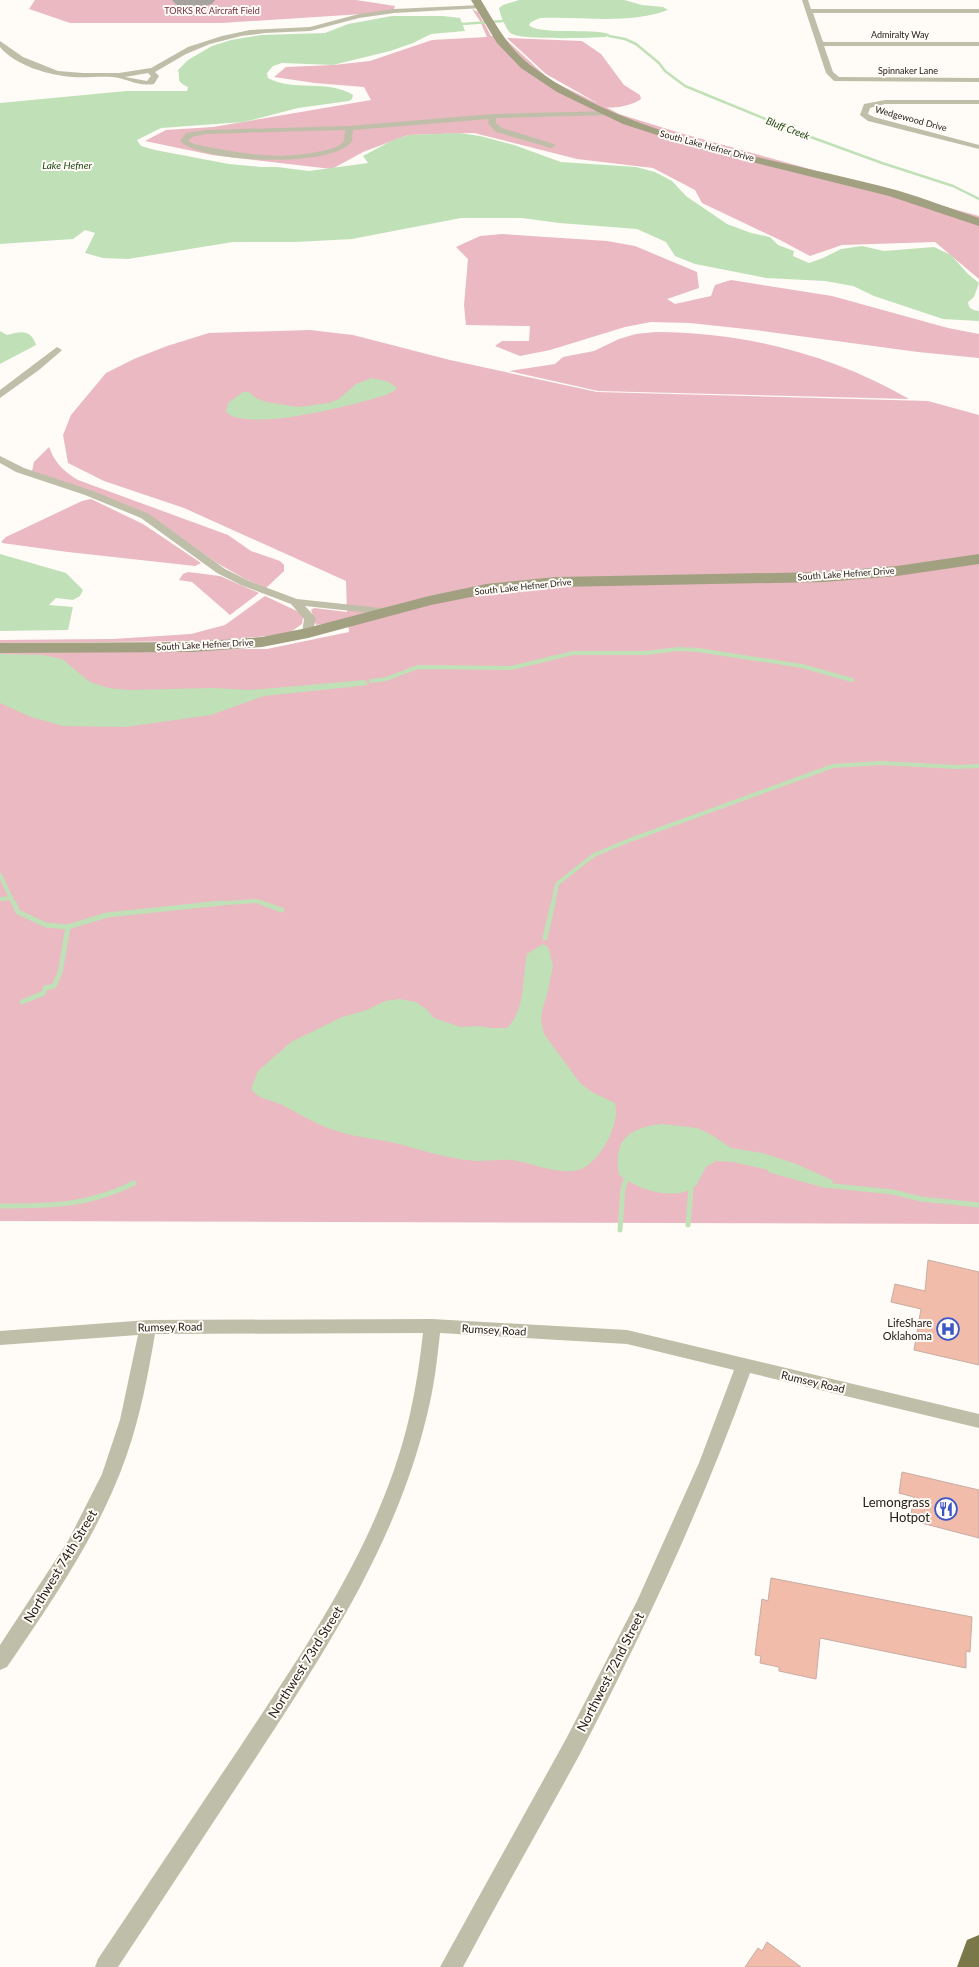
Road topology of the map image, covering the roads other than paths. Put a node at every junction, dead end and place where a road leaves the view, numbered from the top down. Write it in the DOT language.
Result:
graph roads {
  1 [pos="805,0"];
  2 [pos="478,4"];
  3 [pos="809,11"];
  4 [pos="979,11"];
  5 [pos="0,43"];
  6 [pos="820,44"];
  7 [pos="979,44"];
  8 [pos="150,71"];
  9 [pos="114,75"];
  10 [pos="979,80"];
  11 [pos="979,102"];
  12 [pos="608,113"];
  13 [pos="493,116"];
  14 [pos="349,128"];
  15 [pos="551,146"];
  16 [pos="979,147"];
  17 [pos="979,222"];
  18 [pos="57,350"];
  19 [pos="0,395"];
  20 [pos="0,459"];
  21 [pos="979,559"];
  22 [pos="295,602"];
  23 [pos="390,612"];
  24 [pos="308,633"];
  25 [pos="0,648"];
  26 [pos="432,1326"];
  27 [pos="148,1327"];
  28 [pos="0,1338"];
  29 [pos="744,1366"];
  30 [pos="979,1421"];
  31 [pos="0,1661"];
  32 [pos="979,1952"];
  33 [pos="106,1967"];
  34 [pos="451,1967"];
  35 [pos="974,1967"];
  1 -- 3 [label="street"];
  2 -- 8 [label="street"];
  2 -- 12 [label="street, South Lake Hefner Drive"];
  3 -- 4 [label="street"];
  3 -- 6 [label="street"];
  5 -- 9 [label="street"];
  6 -- 7 [label="street, Admiralty Way"];
  6 -- 10 [label="street, Spinnaker Lane"];
  8 -- 9 [label="street"];
  8 -- 9 [label="street"];
  11 -- 16 [label="street, Wedgewood Drive"];
  12 -- 13 [label="street"];
  12 -- 17 [label="street, South Lake Hefner Drive"];
  13 -- 14 [label="street"];
  13 -- 15 [label="street"];
  14 -- 14 [label="street"];
  18 -- 19 [label="street"];
  20 -- 22 [label="street"];
  21 -- 23 [label="street, South Lake Hefner Drive"];
  22 -- 23 [label="street"];
  22 -- 24 [label="street"];
  23 -- 24 [label="street, South Lake Hefner Drive"];
  24 -- 25 [label="street, South Lake Hefner Drive"];
  26 -- 27 [label="street, Rumsey Road"];
  26 -- 29 [label="street, Rumsey Road"];
  26 -- 33 [label="street, Northwest 73rd Street"];
  27 -- 28 [label="street, Rumsey Road"];
  27 -- 31 [label="street, Northwest 74th Street"];
  29 -- 30 [label="street, Rumsey Road"];
  29 -- 34 [label="street, Northwest 72nd Street"];
  32 -- 35 [label="highway"];
}
